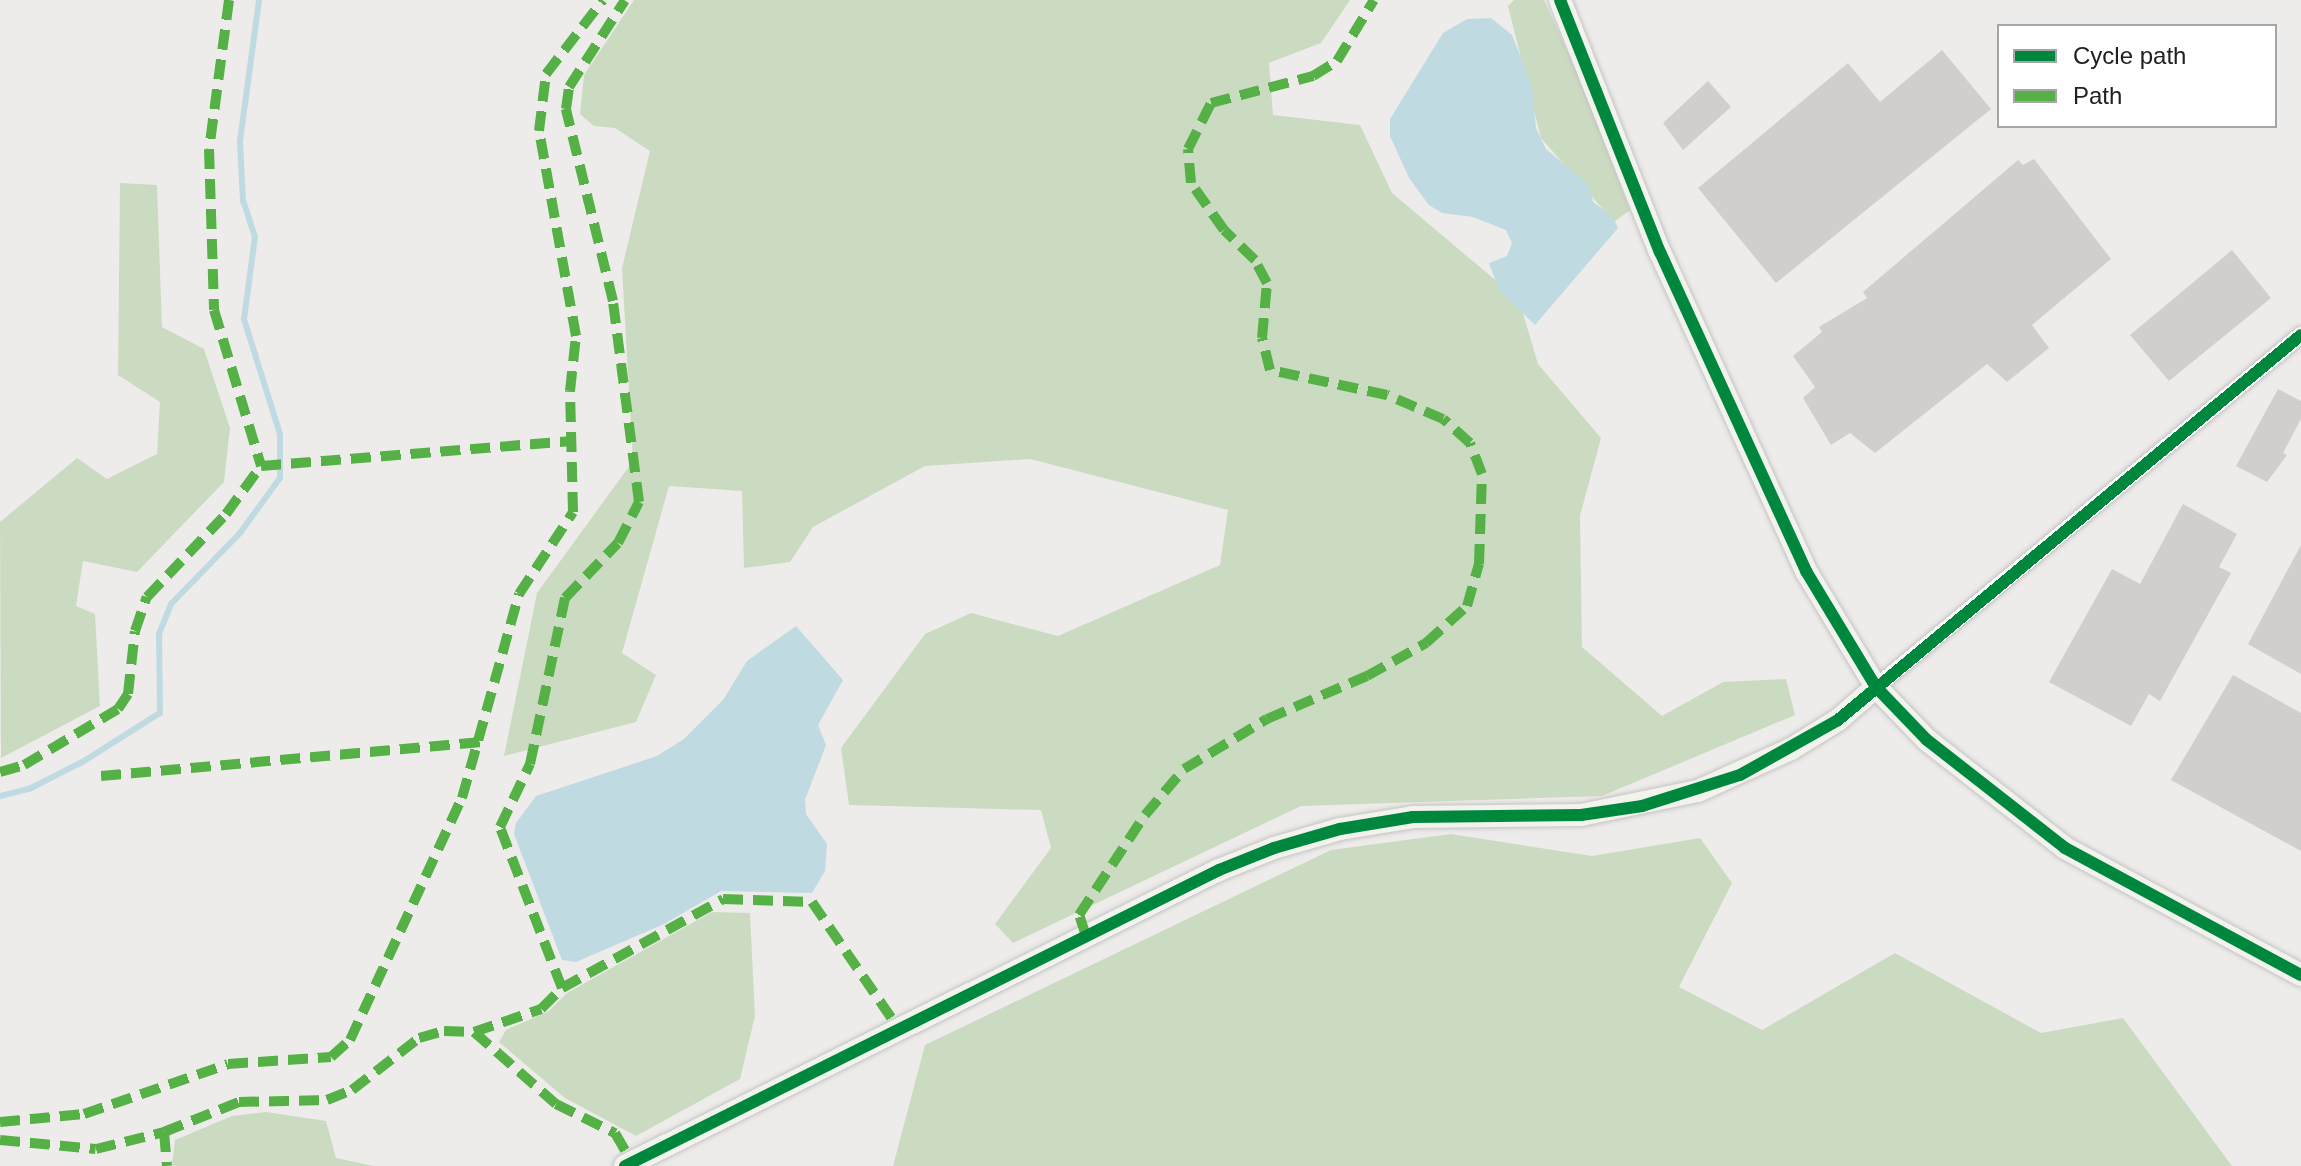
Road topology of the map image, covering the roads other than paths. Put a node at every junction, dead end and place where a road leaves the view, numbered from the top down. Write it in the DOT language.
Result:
graph roads {
  1 [pos="1560,0"];
  2 [pos="2301,335"];
  3 [pos="1876,687"];
  4 [pos="2301,975"];
  5 [pos="625,1166"];
  1 -- 3 [label="street"];
  2 -- 3 [label="street"];
  3 -- 4 [label="street"];
  3 -- 5 [label="street"];
}
